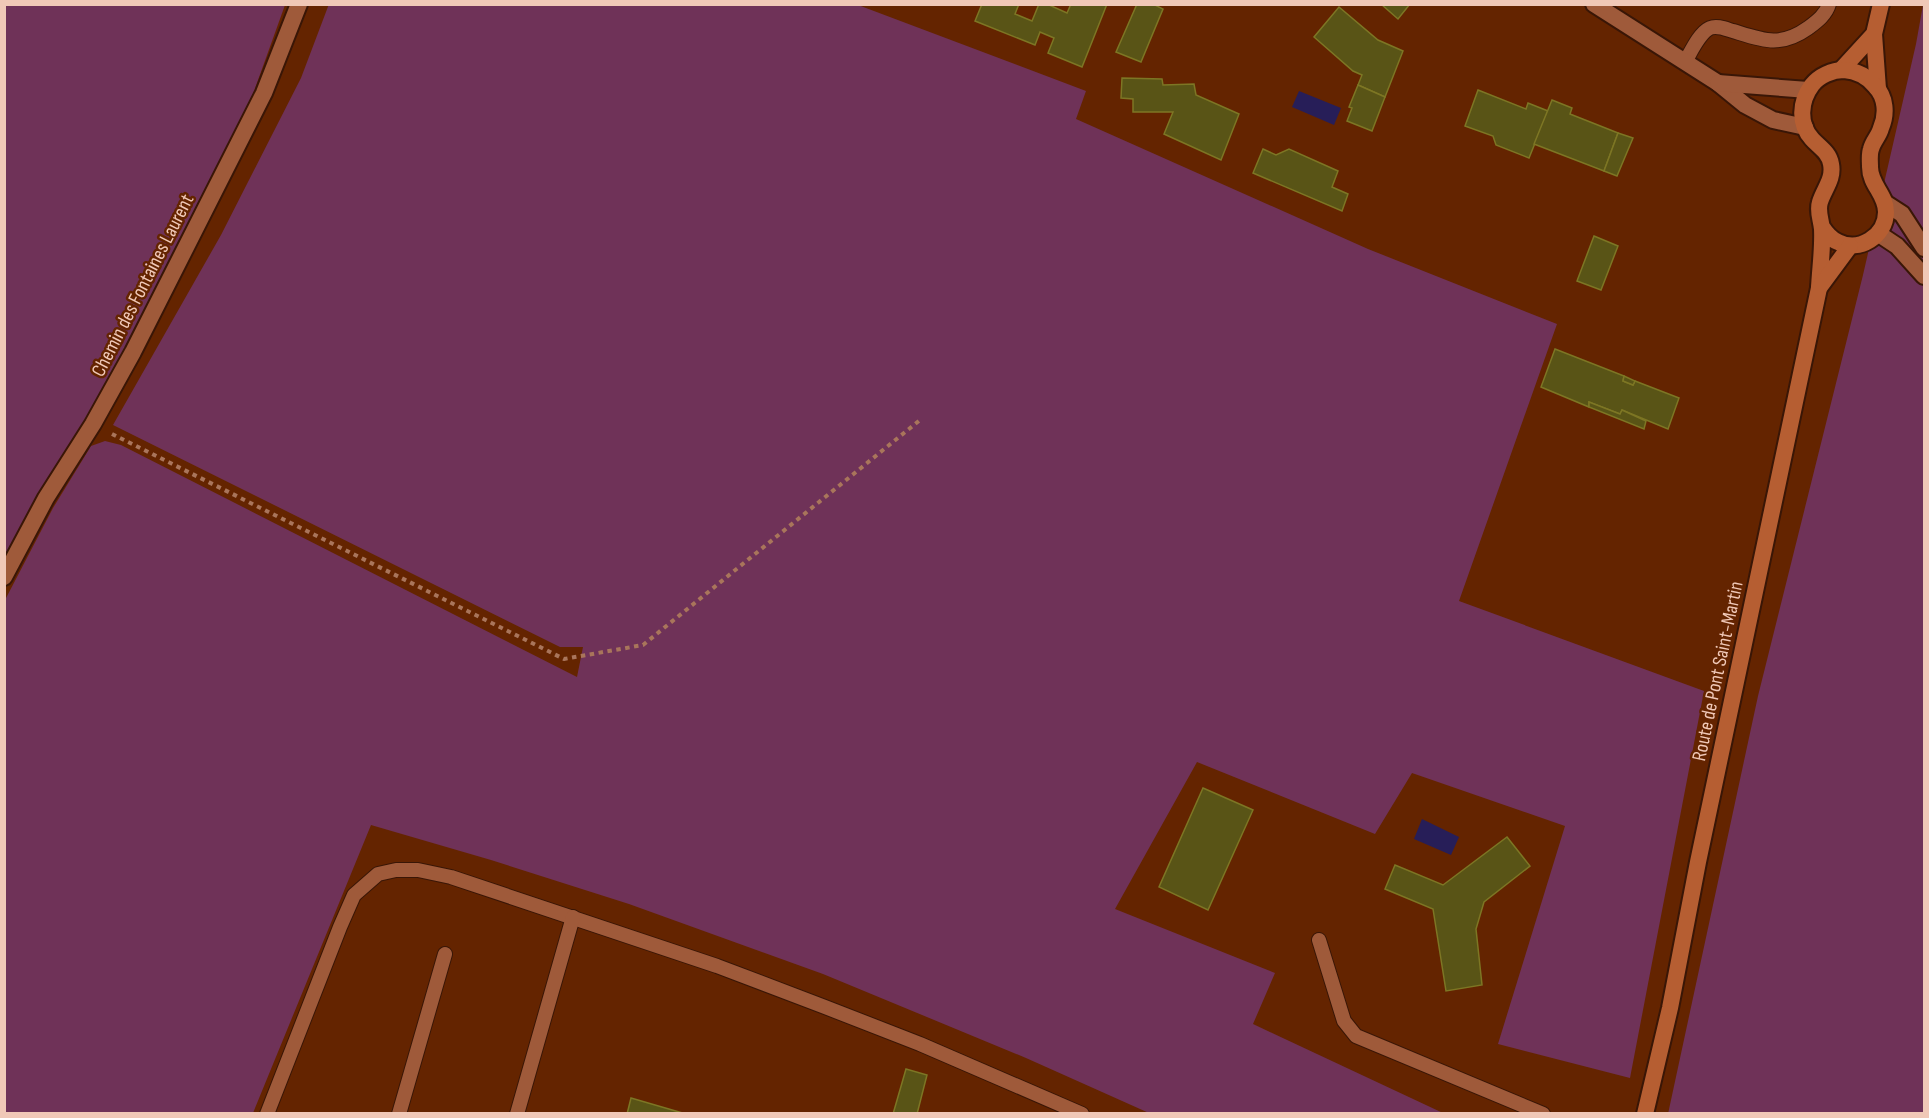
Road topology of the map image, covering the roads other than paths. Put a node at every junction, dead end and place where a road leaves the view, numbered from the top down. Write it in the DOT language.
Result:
graph roads {
  1 [pos="299,4"];
  2 [pos="1594,4"];
  3 [pos="1829,4"];
  4 [pos="1881,4"];
  5 [pos="1874,34"];
  6 [pos="1685,62"];
  7 [pos="1841,70"];
  8 [pos="1718,83"];
  9 [pos="1878,89"];
  10 [pos="1808,90"];
  11 [pos="1805,127"];
  12 [pos="1886,203"];
  13 [pos="1822,226"];
  14 [pos="1879,234"];
  15 [pos="1850,246"];
  16 [pos="1924,249"];
  17 [pos="1924,276"];
  18 [pos="1819,288"];
  19 [pos="4,577"];
  20 [pos="573,917"];
  21 [pos="1318,940"];
  22 [pos="445,954"];
  23 [pos="1067,1110"];
  24 [pos="267,1113"];
  25 [pos="399,1113"];
  26 [pos="517,1113"];
  27 [pos="1082,1113"];
  28 [pos="1544,1113"];
  29 [pos="1645,1113"];
  1 -- 19 [label="street, Chemin des Fontaines Laurent"];
  2 -- 6 [label="street"];
  3 -- 6 [label="lane"];
  4 -- 5 [label="main road"];
  5 -- 7 [label="main road"];
  5 -- 9 [label="main road"];
  6 -- 8 [label="street"];
  7 -- 9 [label="main road"];
  7 -- 10 [label="main road"];
  8 -- 10 [label="street"];
  8 -- 11 [label="street"];
  9 -- 12 [label="main road"];
  10 -- 11 [label="main road"];
  11 -- 13 [label="main road"];
  12 -- 14 [label="main road"];
  12 -- 16 [label="street"];
  13 -- 15 [label="main road"];
  13 -- 18 [label="main road"];
  14 -- 15 [label="main road"];
  14 -- 17 [label="street"];
  15 -- 18 [label="main road, Route de Pont Saint-Martin"];
  18 -- 29 [label="main road, Route de Pont Saint-Martin"];
  20 -- 23 [label="lane"];
  20 -- 24 [label="lane"];
  20 -- 26 [label="lane"];
  21 -- 28 [label="lane"];
  22 -- 25 [label="lane"];
  23 -- 27 [label="lane"];
}
